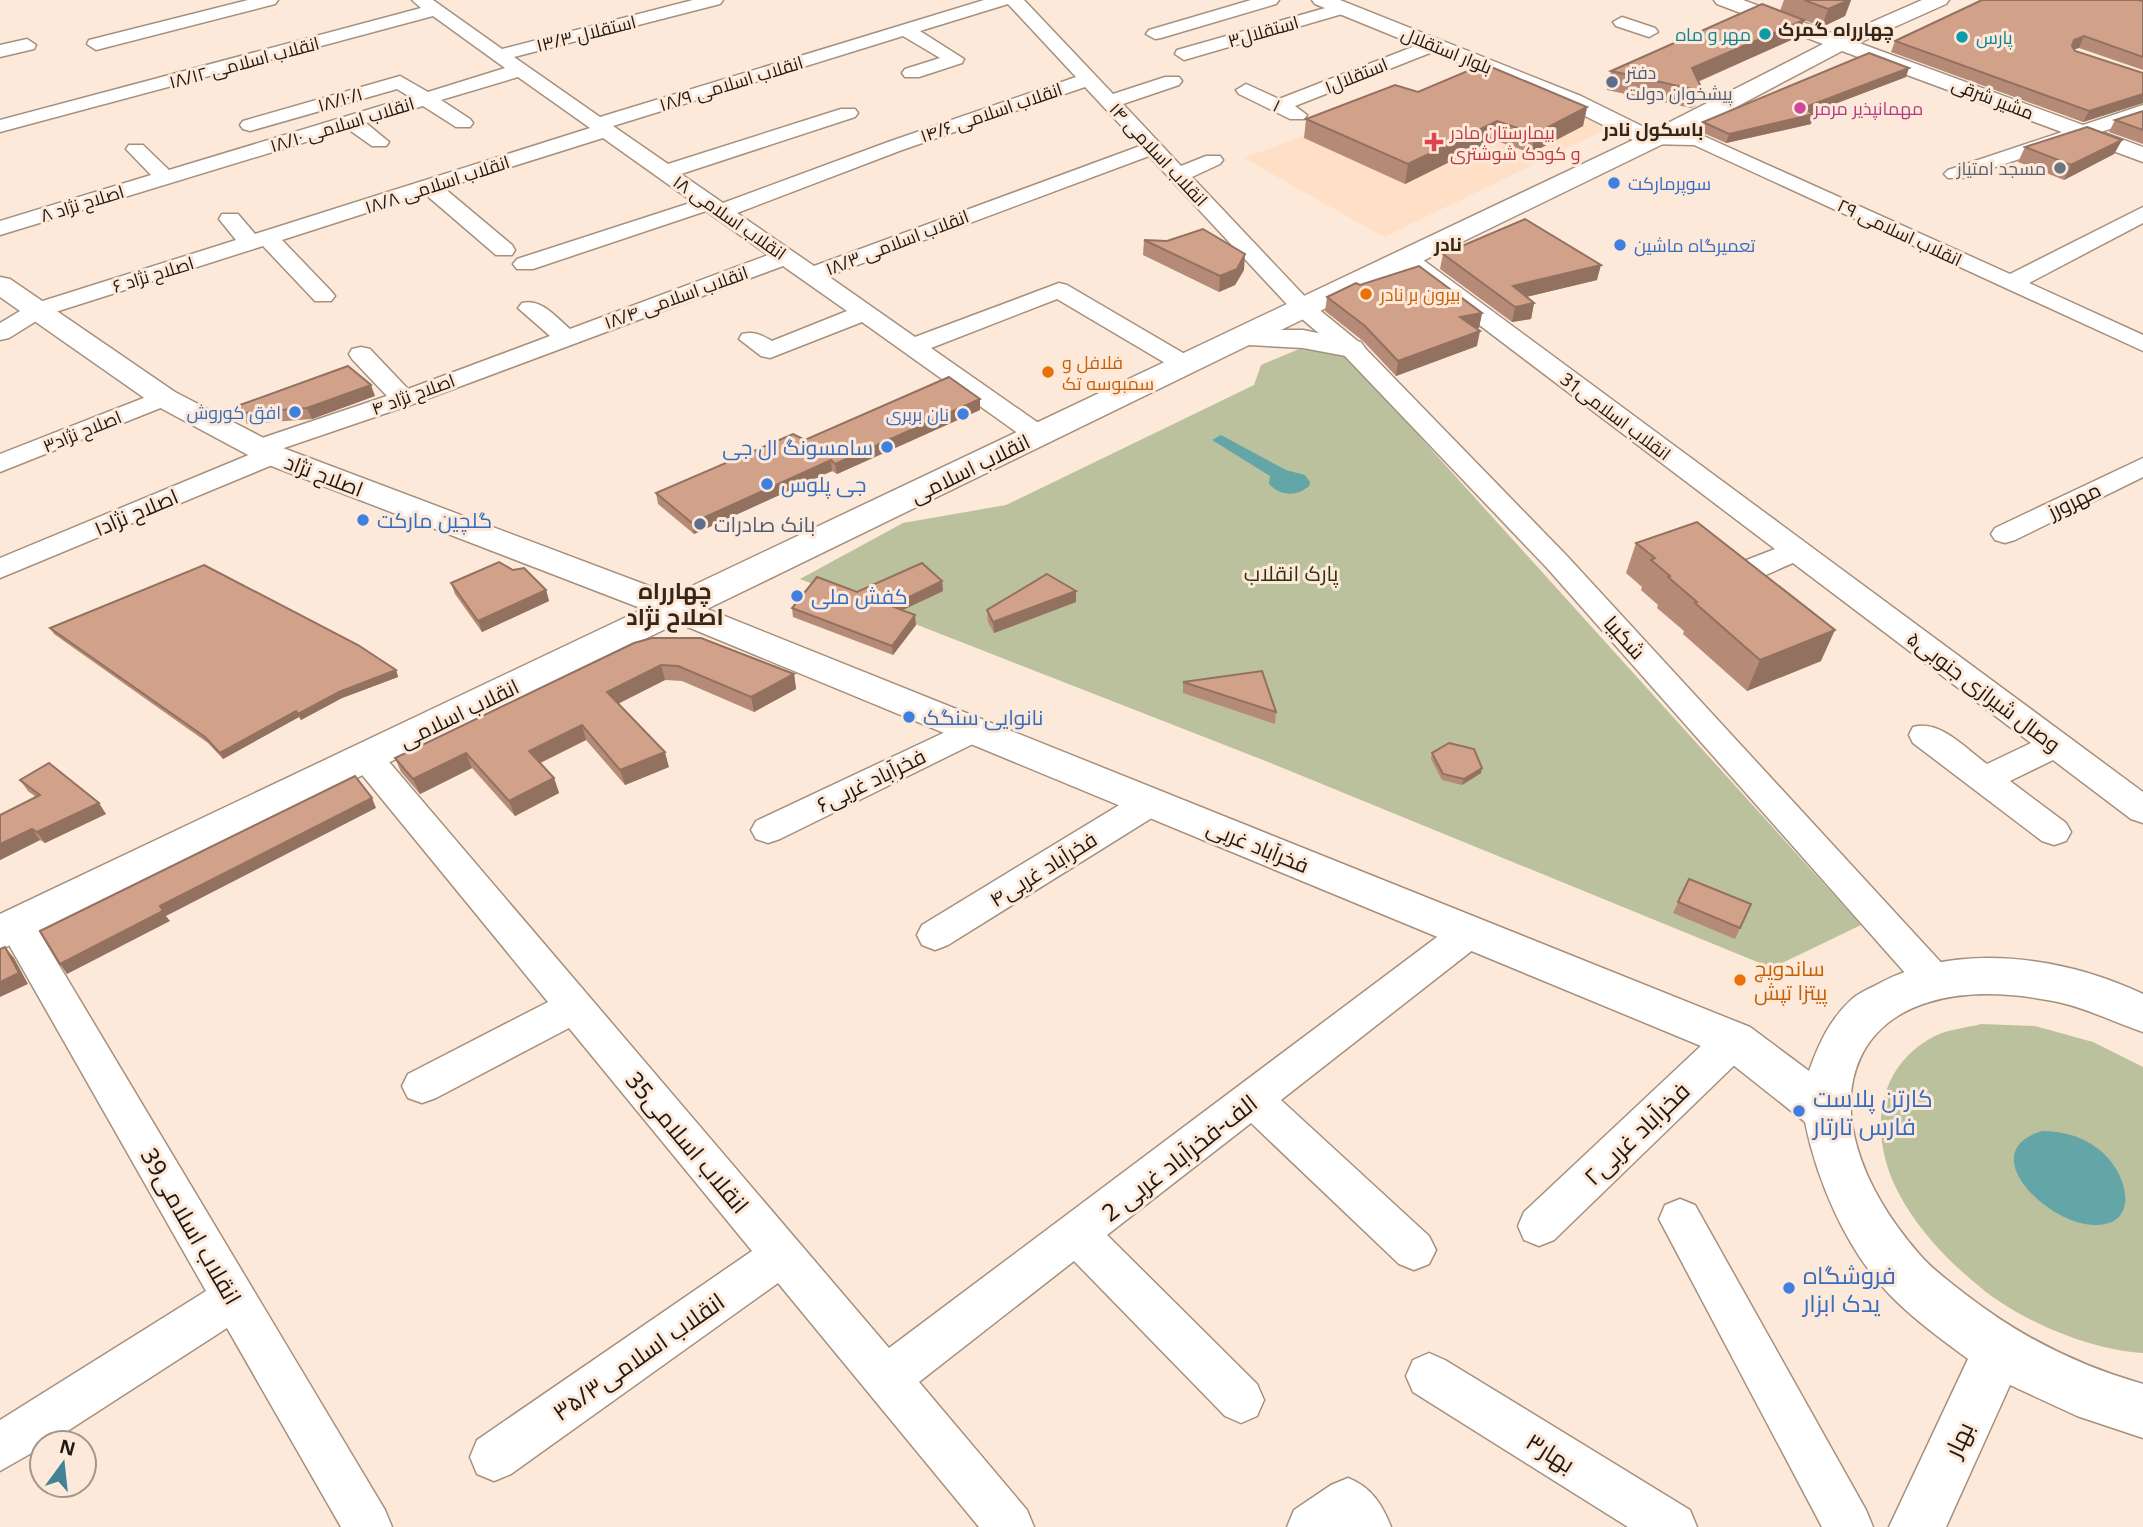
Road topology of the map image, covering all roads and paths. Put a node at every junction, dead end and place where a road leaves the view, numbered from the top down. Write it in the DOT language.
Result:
graph roads {
  1 [pos="269,0"];
  2 [pos="715,0"];
  3 [pos="1003,0"];
  4 [pos="1014,0"];
  5 [pos="1270,0"];
  6 [pos="1322,0"];
  7 [pos="1724,0"];
  8 [pos="1939,0"];
  9 [pos="429,3"];
  10 [pos="1343,8"];
  11 [pos="1622,22"];
  12 [pos="905,30"];
  13 [pos="1649,32"];
  14 [pos="1155,34"];
  15 [pos="1843,42"];
  16 [pos="96,44"];
  17 [pos="27,45"];
  18 [pos="1433,45"];
  19 [pos="0,51"];
  20 [pos="1184,54"];
  21 [pos="499,55"];
  22 [pos="520,70"];
  23 [pos="912,73"];
  24 [pos="1088,79"];
  25 [pos="1172,81"];
  26 [pos="1246,90"];
  27 [pos="425,99"];
  28 [pos="1573,100"];
  29 [pos="1109,102"];
  30 [pos="1279,106"];
  31 [pos="2143,111"];
  32 [pos="1710,112"];
  33 [pos="848,113"];
  34 [pos="1307,120"];
  35 [pos="351,121"];
  36 [pos="463,124"];
  37 [pos="250,125"];
  38 [pos="0,127"];
  39 [pos="601,127"];
  40 [pos="2082,131"];
  41 [pos="1652,140"];
  42 [pos="379,142"];
  43 [pos="1153,148"];
  44 [pos="136,149"];
  45 [pos="2143,155"];
  46 [pos="1213,160"];
  47 [pos="665,172"];
  48 [pos="1955,174"];
  49 [pos="1178,175"];
  50 [pos="165,178"];
  51 [pos="429,187"];
  52 [pos="715,207"];
  53 [pos="2143,214"];
  54 [pos="230,219"];
  55 [pos="1227,226"];
  56 [pos="0,228"];
  57 [pos="1203,234"];
  58 [pos="260,240"];
  59 [pos="504,250"];
  60 [pos="785,257"];
  61 [pos="1407,259"];
  62 [pos="696,262"];
  63 [pos="525,264"];
  64 [pos="811,275"];
  65 [pos="724,280"];
  66 [pos="2011,283"];
  67 [pos="0,285"];
  68 [pos="323,296"];
  69 [pos="530,308"];
  70 [pos="1303,308"];
  71 [pos="38,310"];
  72 [pos="864,313"];
  73 [pos="0,333"];
  74 [pos="1240,337"];
  75 [pos="567,338"];
  76 [pos="751,339"];
  77 [pos="2143,344"];
  78 [pos="915,346"];
  79 [pos="1352,348"];
  80 [pos="361,354"];
  81 [pos="1186,365"];
  82 [pos="164,398"];
  83 [pos="404,398"];
  84 [pos="1038,435"];
  85 [pos="265,452"];
  86 [pos="0,464"];
  87 [pos="2143,466"];
  88 [pos="2005,534"];
  89 [pos="1797,551"];
  90 [pos="0,569"];
  91 [pos="1825,572"];
  92 [pos="1766,598"];
  93 [pos="676,609"];
  94 [pos="973,730"];
  95 [pos="1925,735"];
  96 [pos="2056,745"];
  97 [pos="366,757"];
  98 [pos="1984,779"];
  99 [pos="1151,802"];
  100 [pos="2143,810"];
  101 [pos="768,830"];
  102 [pos="2054,832"];
  103 [pos="8,929"];
  104 [pos="1470,932"];
  105 [pos="935,936"];
  106 [pos="1934,980"];
  107 [pos="574,1007"];
  108 [pos="2143,1014"];
  109 [pos="1734,1040"];
  110 [pos="422,1086"];
  111 [pos="1253,1100"];
  112 [pos="1825,1110"];
  113 [pos="1680,1219"];
  114 [pos="1539,1226"];
  115 [pos="1078,1235"];
  116 [pos="1414,1250"];
  117 [pos="782,1255"];
  118 [pos="234,1298"];
  119 [pos="1999,1352"];
  120 [pos="1429,1377"];
  121 [pos="886,1379"];
  122 [pos="1241,1400"];
  123 [pos="2143,1410"];
  124 [pos="0,1447"];
  125 [pos="494,1457"];
  126 [pos="368,1527"];
  127 [pos="1010,1527"];
  128 [pos="1311,1527"];
  129 [pos="1367,1527"];
  130 [pos="1673,1527"];
  131 [pos="1849,1527"];
  132 [pos="1917,1527"];
  1 -- 16 [label="street"];
  2 -- 21 [label="street, ۱۳/۳ استقلال"];
  3 -- 12 [label="street, ۱۸/۹ انقلاب اسلامی"];
  4 -- 24 [label="street, ۱۴ انقلاب اسلامی"];
  5 -- 14 [label="street"];
  6 -- 10 [label="main road, بلوار استقلال"];
  7 -- 15 [label="main road, مشیر شرقی"];
  8 -- 15 [label="main road, انقلاب اسلامی"];
  9 -- 21 [label="street, ۱۸ انقلاب اسلامی"];
  9 -- 38 [label="street, ۱۸/۱۲ انقلاب اسلامی"];
  10 -- 18 [label="main road, بلوار استقلال"];
  10 -- 20 [label="street, استقلال۳"];
  11 -- 13 [label="street"];
  12 -- 23 [label="street"];
  12 -- 39 [label="street, ۱۸/۹ انقلاب اسلامی"];
  15 -- 32 [label="main road, انقلاب اسلامی"];
  15 -- 40 [label="main road, مشیر شرقی"];
  17 -- 19 [label="street"];
  18 -- 28 [label="main road, بلوار استقلال"];
  18 -- 30 [label="street, استقلال۱"];
  21 -- 22 [label="street, ۱۸ انقلاب اسلامی"];
  22 -- 27 [label="street, ۱۸/۱۰ انقلاب اسلامی"];
  22 -- 39 [label="street, ۱۸ انقلاب اسلامی"];
  24 -- 29 [label="street, ۱۴ انقلاب اسلامی"];
  24 -- 52 [label="street, ۱۴/۶ انقلاب اسلامی"];
  25 -- 29 [label="street"];
  26 -- 30 [label="street, ۱"];
  27 -- 35 [label="street, ۱۸/۱۰ انقلاب اسلامی"];
  27 -- 36 [label="street"];
  27 -- 37 [label="street, ۱۸/۱۰/۱"];
  28 -- 32 [label="main road"];
  28 -- 41 [label="main road"];
  29 -- 43 [label="street, ۱۴ انقلاب اسلامی"];
  30 -- 34 [label="street, ۱"];
  31 -- 40 [label="street"];
  32 -- 41 [label="main road, انقلاب اسلامی"];
  33 -- 47 [label="street"];
  35 -- 42 [label="street"];
  35 -- 50 [label="street, ۱۸/۱۰ انقلاب اسلامی"];
  39 -- 47 [label="street, ۱۸ انقلاب اسلامی"];
  39 -- 51 [label="street, ۱۸/۸ انقلاب اسلامی"];
  40 -- 45 [label="main road, مشیر شرقی"];
  40 -- 48 [label="street"];
  41 -- 61 [label="main road, انقلاب اسلامی"];
  41 -- 66 [label="street, انقلاب اسلامی ۲۹"];
  43 -- 49 [label="street, ۱۴ انقلاب اسلامی"];
  43 -- 64 [label="street, ۱۸/۳ انقلاب اسلامی"];
  44 -- 50 [label="street"];
  46 -- 49 [label="street"];
  47 -- 52 [label="street, ۱۸ انقلاب اسلامی"];
  49 -- 55 [label="street, ۱۴ انقلاب اسلامی"];
  50 -- 56 [label="street, ۸ اصلاح نژاد"];
  51 -- 58 [label="street, ۱۸/۸ انقلاب اسلامی"];
  51 -- 59 [label="street"];
  52 -- 60 [label="street, ۱۸ انقلاب اسلامی"];
  52 -- 63 [label="street, ۱۴/۶ انقلاب اسلامی"];
  53 -- 66 [label="street"];
  54 -- 58 [label="street"];
  55 -- 57 [label="street"];
  55 -- 70 [label="street, ۱۴ انقلاب اسلامی"];
  58 -- 68 [label="street"];
  58 -- 71 [label="street, ۶ اصلاح نژاد"];
  60 -- 64 [label="street, ۱۸ انقلاب اسلامی"];
  60 -- 65 [label="street, ۱۸/۴ انقلاب اسلامی"];
  61 -- 70 [label="main road, انقلاب اسلامی"];
  61 -- 89 [label="street, 31انقلاب اسلامی"];
  62 -- 65 [label="street"];
  64 -- 72 [label="street, ۱۸ انقلاب اسلامی"];
  65 -- 75 [label="street, ۱۸/۴ انقلاب اسلامی"];
  66 -- 77 [label="street, انقلاب اسلامی ۲۹"];
  67 -- 71 [label="main road, اصلاح نژاد"];
  69 -- 75 [label="street"];
  70 -- 74 [label="main road, انقلاب اسلامی"];
  70 -- 79 [label="street, شکیبا"];
  71 -- 73 [label="street, ۶ اصلاح نژاد"];
  71 -- 82 [label="main road, اصلاح نژاد"];
  72 -- 76 [label="street"];
  72 -- 78 [label="street, ۱۸ انقلاب اسلامی"];
  74 -- 79 [label="main road"];
  74 -- 81 [label="main road, انقلاب اسلامی"];
  75 -- 83 [label="street, ۴ اصلاح نژاد"];
  78 -- 81 [label="street"];
  78 -- 84 [label="street, ۱۸ انقلاب اسلامی"];
  79 -- 106 [label="street, شکیبا"];
  80 -- 83 [label="street"];
  81 -- 84 [label="main road, انقلاب اسلامی"];
  82 -- 85 [label="main road, اصلاح نژاد"];
  82 -- 86 [label="street, اصلاح نژاد۳"];
  83 -- 85 [label="street, ۴ اصلاح نژاد"];
  84 -- 93 [label="main road, انقلاب اسلامی"];
  85 -- 90 [label="street, اصلاح نژاد۱"];
  85 -- 93 [label="main road, اصلاح نژاد"];
  87 -- 88 [label="street, مهرورز"];
  89 -- 91 [label="street, 31انقلاب اسلامی"];
  89 -- 92 [label="street"];
  91 -- 96 [label="street, ۵وصال شیرازی جنوبی"];
  93 -- 94 [label="main road, فخرآباد غربی"];
  93 -- 97 [label="main road, انقلاب اسلامی"];
  94 -- 99 [label="main road, فخرآباد غربی"];
  94 -- 101 [label="street, ۶فخرآباد غربی"];
  95 -- 98 [label="street"];
  96 -- 98 [label="street"];
  96 -- 100 [label="street, ۵وصال شیرازی جنوبی"];
  97 -- 103 [label="main road, انقلاب اسلامی"];
  97 -- 107 [label="street, 35انقلاب اسلامی"];
  98 -- 102 [label="street"];
  99 -- 104 [label="main road, فخرآباد غربی"];
  99 -- 105 [label="street, ۴فخرآباد غربی"];
  103 -- 118 [label="street, 39انقلاب اسلامی"];
  104 -- 109 [label="main road, فخرآباد غربی"];
  104 -- 111 [label="street, 2 الف-فخرآباد غربی"];
  106 -- 108 [label="main road"];
  106 -- 112 [label="main road"];
  107 -- 110 [label="street"];
  107 -- 117 [label="street, 35انقلاب اسلامی"];
  109 -- 112 [label="main road, فخرآباد غربی"];
  109 -- 114 [label="street, ۲فخرآباد غربی"];
  111 -- 115 [label="street, 2 الف-فخرآباد غربی"];
  111 -- 116 [label="street"];
  112 -- 119 [label="main road"];
  113 -- 131 [label="street"];
  115 -- 121 [label="street, 2 الف-فخرآباد غربی"];
  115 -- 122 [label="street"];
  117 -- 121 [label="street, 35انقلاب اسلامی"];
  117 -- 125 [label="street, انقلاب اسلامی۳۵/۳"];
  118 -- 124 [label="street"];
  118 -- 126 [label="street, 39انقلاب اسلامی"];
  119 -- 123 [label="main road"];
  119 -- 132 [label="main road, بهار"];
  120 -- 130 [label="street, بهار۳"];
  121 -- 127 [label="street, 35انقلاب اسلامی"];
  128 -- 129 [label="street"];
}
